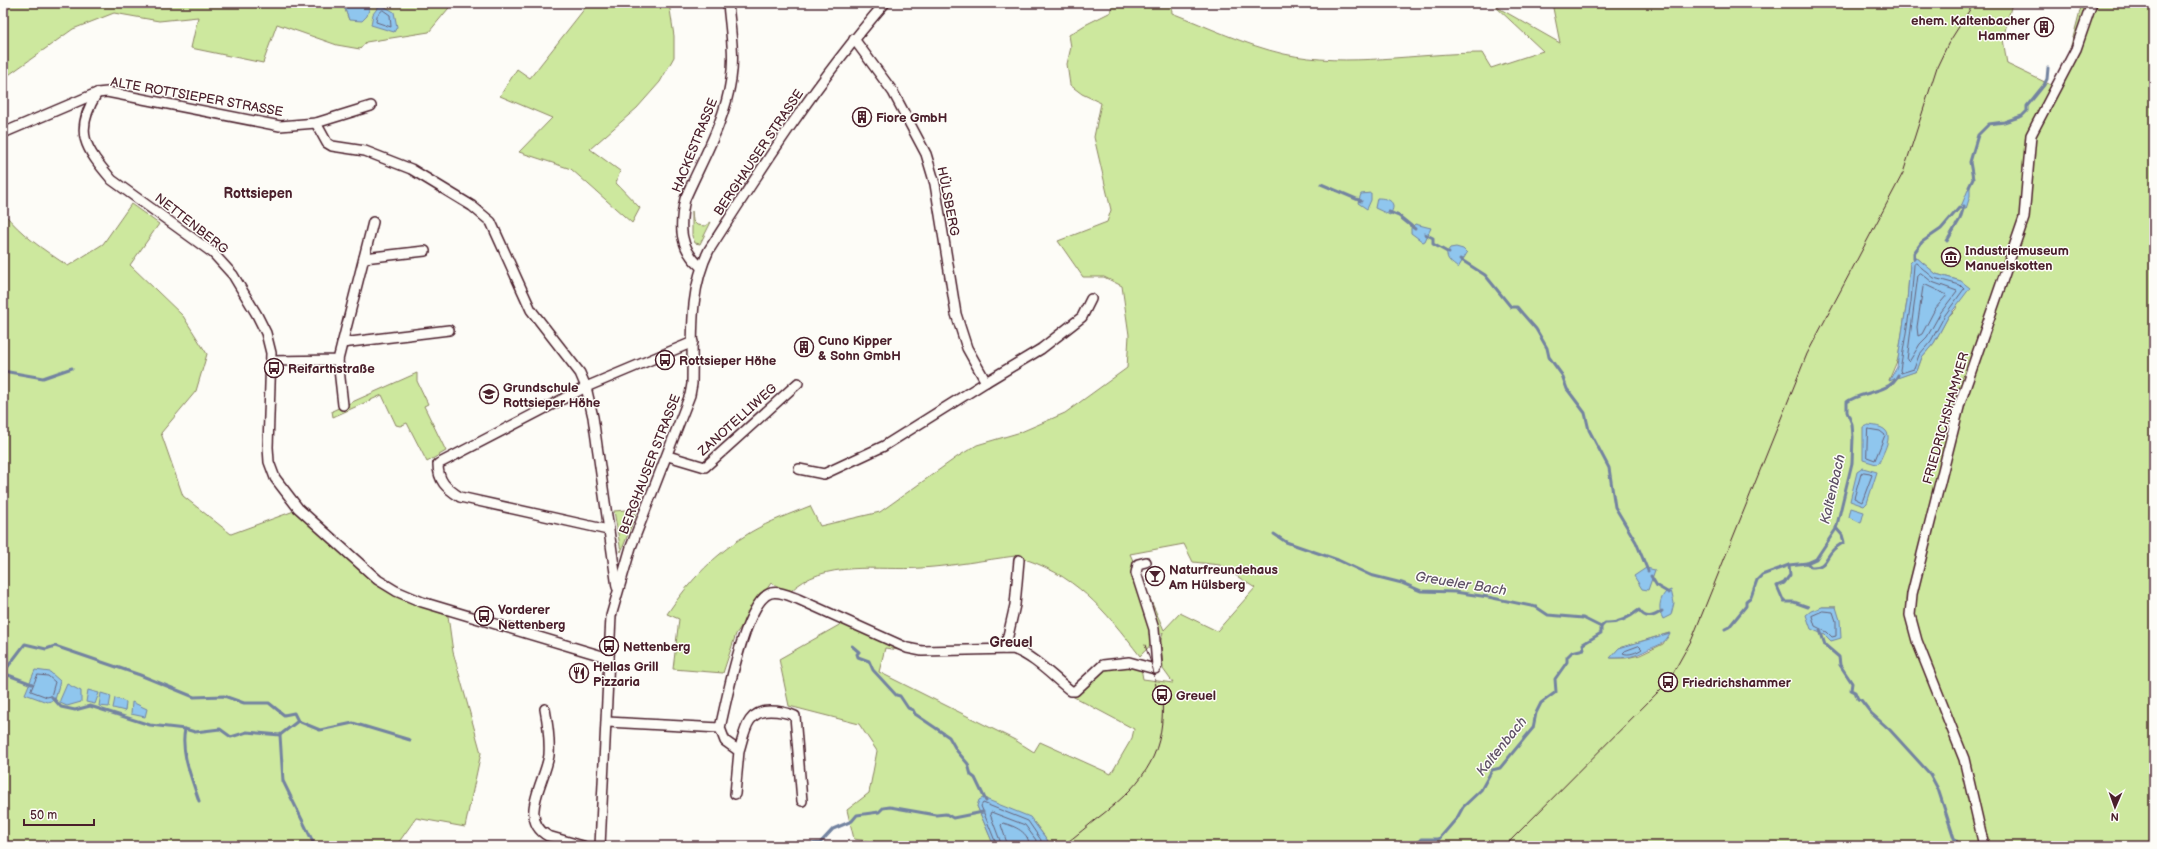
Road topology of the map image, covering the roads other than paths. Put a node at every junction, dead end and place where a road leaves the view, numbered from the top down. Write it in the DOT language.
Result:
graph roads {
  1 [pos="728,3"];
  2 [pos="885,3"];
  3 [pos="2092,3"];
  4 [pos="854,39"];
  5 [pos="98,94"];
  6 [pos="371,106"];
  7 [pos="316,123"];
  8 [pos="3,133"];
  9 [pos="373,222"];
  10 [pos="425,251"];
  11 [pos="364,258"];
  12 [pos="701,267"];
  13 [pos="1091,299"];
  14 [pos="449,330"];
  15 [pos="693,342"];
  16 [pos="342,343"];
  17 [pos="338,360"];
  18 [pos="271,361"];
  19 [pos="798,382"];
  20 [pos="986,382"];
  21 [pos="586,387"];
  22 [pos="343,405"];
  23 [pos="668,456"];
  24 [pos="799,469"];
  25 [pos="608,530"];
  26 [pos="1020,560"];
  27 [pos="1146,562"];
  28 [pos="618,591"];
  29 [pos="1005,649"];
  30 [pos="609,658"];
  31 [pos="546,709"];
  32 [pos="607,722"];
  33 [pos="720,728"];
  34 [pos="739,751"];
  35 [pos="735,794"];
  36 [pos="802,801"];
  37 [pos="583,846"];
  38 [pos="600,846"];
  39 [pos="1984,846"];
  1 -- 12 [label="street, HACKESTRASSE"];
  2 -- 4 [label="street, BERGHAUSER STRASSE"];
  3 -- 39 [label="street, FRIEDRICHSHAMMER"];
  4 -- 12 [label="street, BERGHAUSER STRASSE"];
  4 -- 20 [label="street, HÜLSBERG"];
  5 -- 7 [label="street, ALTE ROTTSIEPER STRASSE"];
  5 -- 8 [label="street, ALTE ROTTSIEPER STRASSE"];
  5 -- 18 [label="street, NETTENBERG"];
  6 -- 7 [label="street"];
  7 -- 21 [label="street"];
  9 -- 11 [label="street"];
  10 -- 11 [label="street"];
  11 -- 16 [label="street"];
  12 -- 15 [label="street, BERGHAUSER STRASSE"];
  13 -- 20 [label="street"];
  14 -- 16 [label="street"];
  15 -- 21 [label="street"];
  15 -- 23 [label="street, BERGHAUSER STRASSE"];
  16 -- 17 [label="street"];
  17 -- 18 [label="street"];
  17 -- 22 [label="street"];
  18 -- 30 [label="street, NETTENBERG"];
  19 -- 23 [label="street, ZANOTELLIWEG"];
  20 -- 24 [label="street"];
  21 -- 25 [label="street"];
  21 -- 25 [label="street"];
  23 -- 28 [label="street, BERGHAUSER STRASSE"];
  25 -- 28 [label="street"];
  26 -- 29 [label="street"];
  27 -- 29 [label="street"];
  28 -- 30 [label="street, BERGHAUSER STRASSE"];
  29 -- 33 [label="street"];
  30 -- 32 [label="street, BERGHAUSER STRASSE"];
  31 -- 37 [label="street"];
  32 -- 33 [label="street"];
  32 -- 38 [label="street, BERGHAUSER STRASSE"];
  33 -- 34 [label="street"];
  34 -- 35 [label="street"];
  34 -- 36 [label="street"];
}
